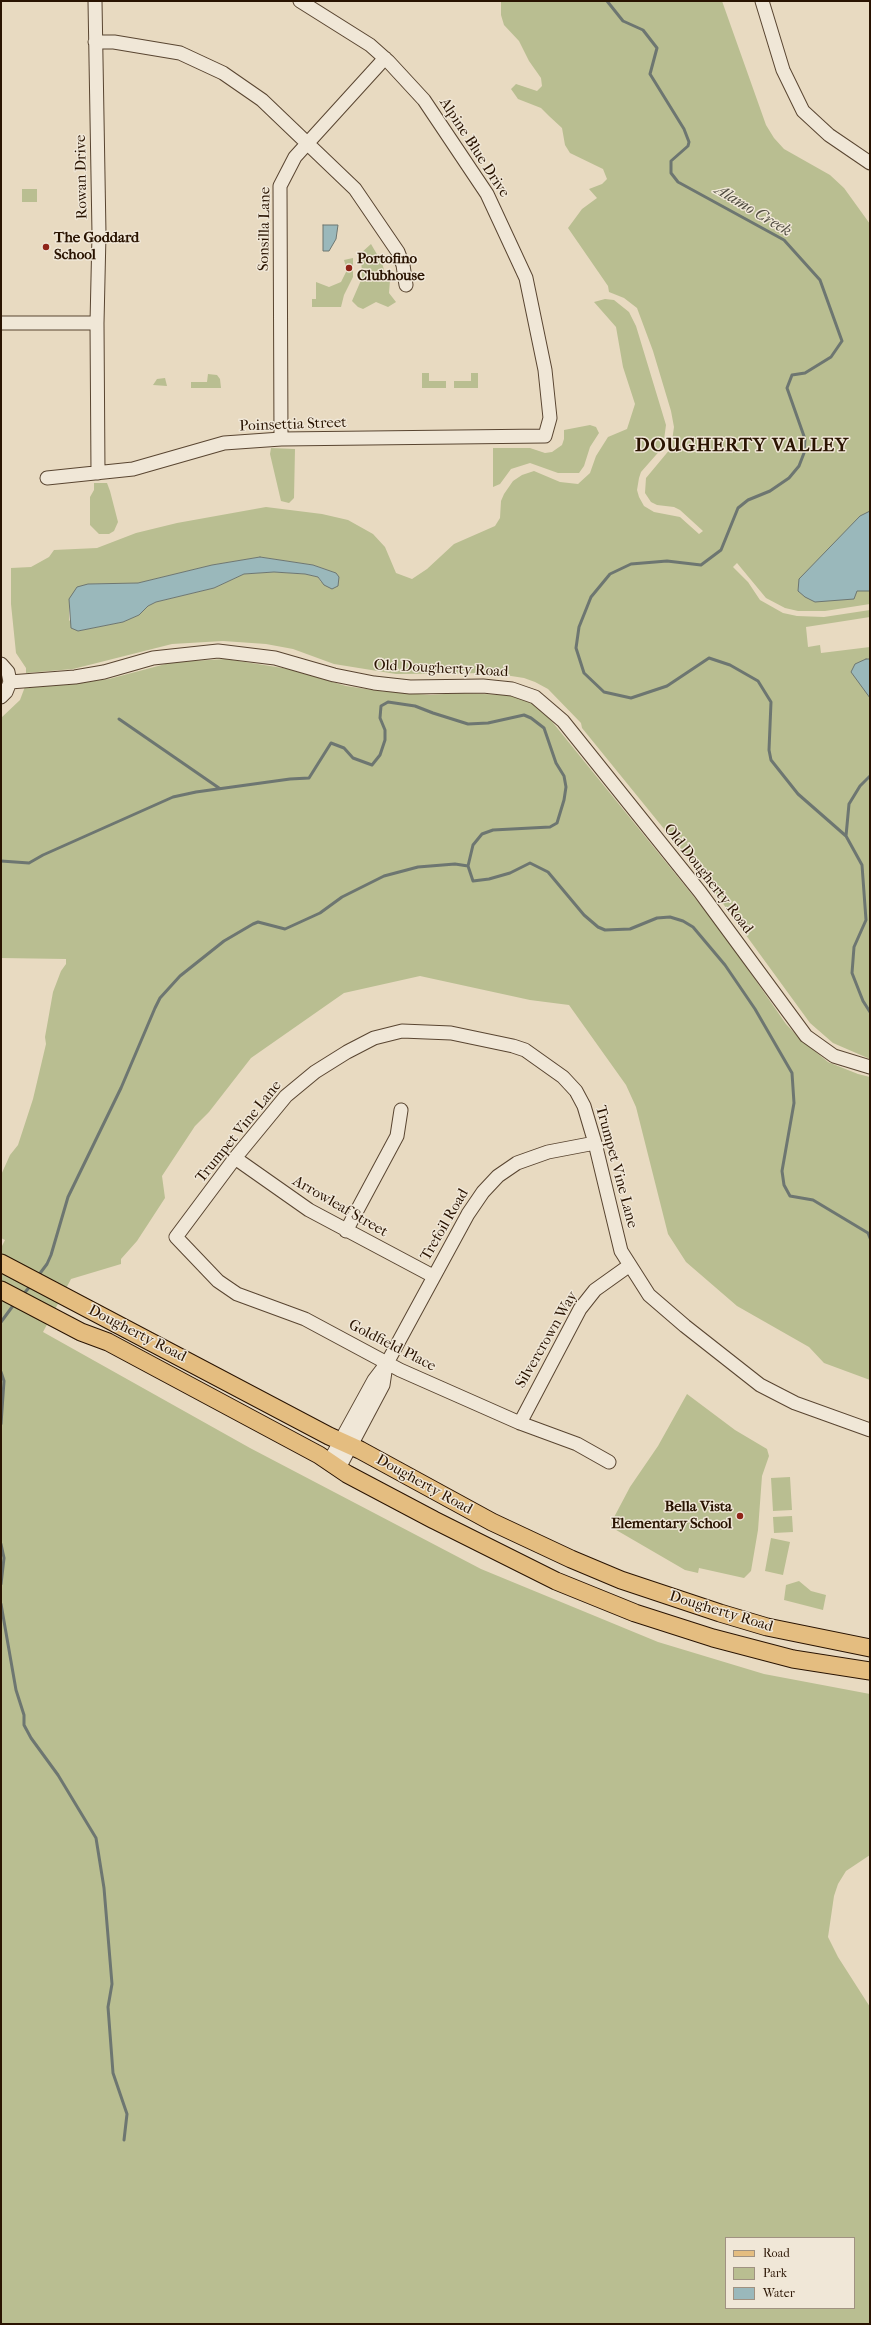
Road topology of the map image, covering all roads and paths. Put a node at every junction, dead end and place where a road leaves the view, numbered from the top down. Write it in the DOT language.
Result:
graph roads {
  1 [pos="95,1"];
  2 [pos="300,1"];
  3 [pos="762,1"];
  4 [pos="95,42"];
  5 [pos="385,58"];
  6 [pos="308,142"];
  7 [pos="870,163"];
  8 [pos="406,285"];
  9 [pos="3,323"];
  10 [pos="97,323"];
  11 [pos="545,436"];
  12 [pos="281,439"];
  13 [pos="98,473"];
  14 [pos="47,478"];
  15 [pos="1,664"];
  16 [pos="10,682"];
  17 [pos="1,697"];
  18 [pos="864,1066"];
  19 [pos="401,1110"];
  20 [pos="595,1143"];
  21 [pos="235,1158"];
  22 [pos="346,1231"];
  23 [pos="176,1237"];
  24 [pos="1,1263"];
  25 [pos="630,1265"];
  26 [pos="433,1276"];
  27 [pos="1,1290"];
  28 [pos="386,1363"];
  29 [pos="520,1423"];
  30 [pos="870,1430"];
  31 [pos="346,1443"];
  32 [pos="609,1462"];
  33 [pos="334,1465"];
  34 [pos="870,1648"];
  35 [pos="870,1671"];
  1 -- 4 [label="street, Rowan Drive"];
  2 -- 5 [label="street, Alpine Blue Drive"];
  3 -- 7 [label="street"];
  4 -- 6 [label="street"];
  4 -- 10 [label="street, Rowan Drive"];
  5 -- 6 [label="street, Sonsilla Lane"];
  5 -- 11 [label="street, Alpine Blue Drive"];
  6 -- 8 [label="street"];
  6 -- 12 [label="street, Sonsilla Lane"];
  9 -- 10 [label="street"];
  10 -- 13 [label="street, Rowan Drive"];
  11 -- 12 [label="street, Poinsettia Street"];
  12 -- 13 [label="street, Poinsettia Street"];
  13 -- 14 [label="street, Poinsettia Street"];
  15 -- 16 [label="street"];
  16 -- 17 [label="street"];
  16 -- 18 [label="street, Old Dougherty Road"];
  19 -- 22 [label="street"];
  20 -- 21 [label="street, Trumpet Vine Lane"];
  20 -- 25 [label="street, Trumpet Vine Lane"];
  20 -- 26 [label="street, Trefoil Road"];
  21 -- 22 [label="street, Arrowleaf Street"];
  21 -- 23 [label="street, Trumpet Vine Lane"];
  22 -- 26 [label="street, Arrowleaf Street"];
  23 -- 28 [label="street, Goldfield Place"];
  24 -- 31 [label="main road, Dougherty Road"];
  25 -- 29 [label="street, Silvercrown Way"];
  25 -- 30 [label="street, Trumpet Vine Lane"];
  26 -- 28 [label="street, Trefoil Road"];
  27 -- 33 [label="main road, Dougherty Road"];
  28 -- 29 [label="street, Goldfield Place"];
  28 -- 31 [label="street, Trefoil Road"];
  29 -- 32 [label="street, Goldfield Place"];
  31 -- 33 [label="street, Trefoil Road"];
  31 -- 34 [label="main road, Dougherty Road"];
  33 -- 35 [label="main road, Dougherty Road"];
}
